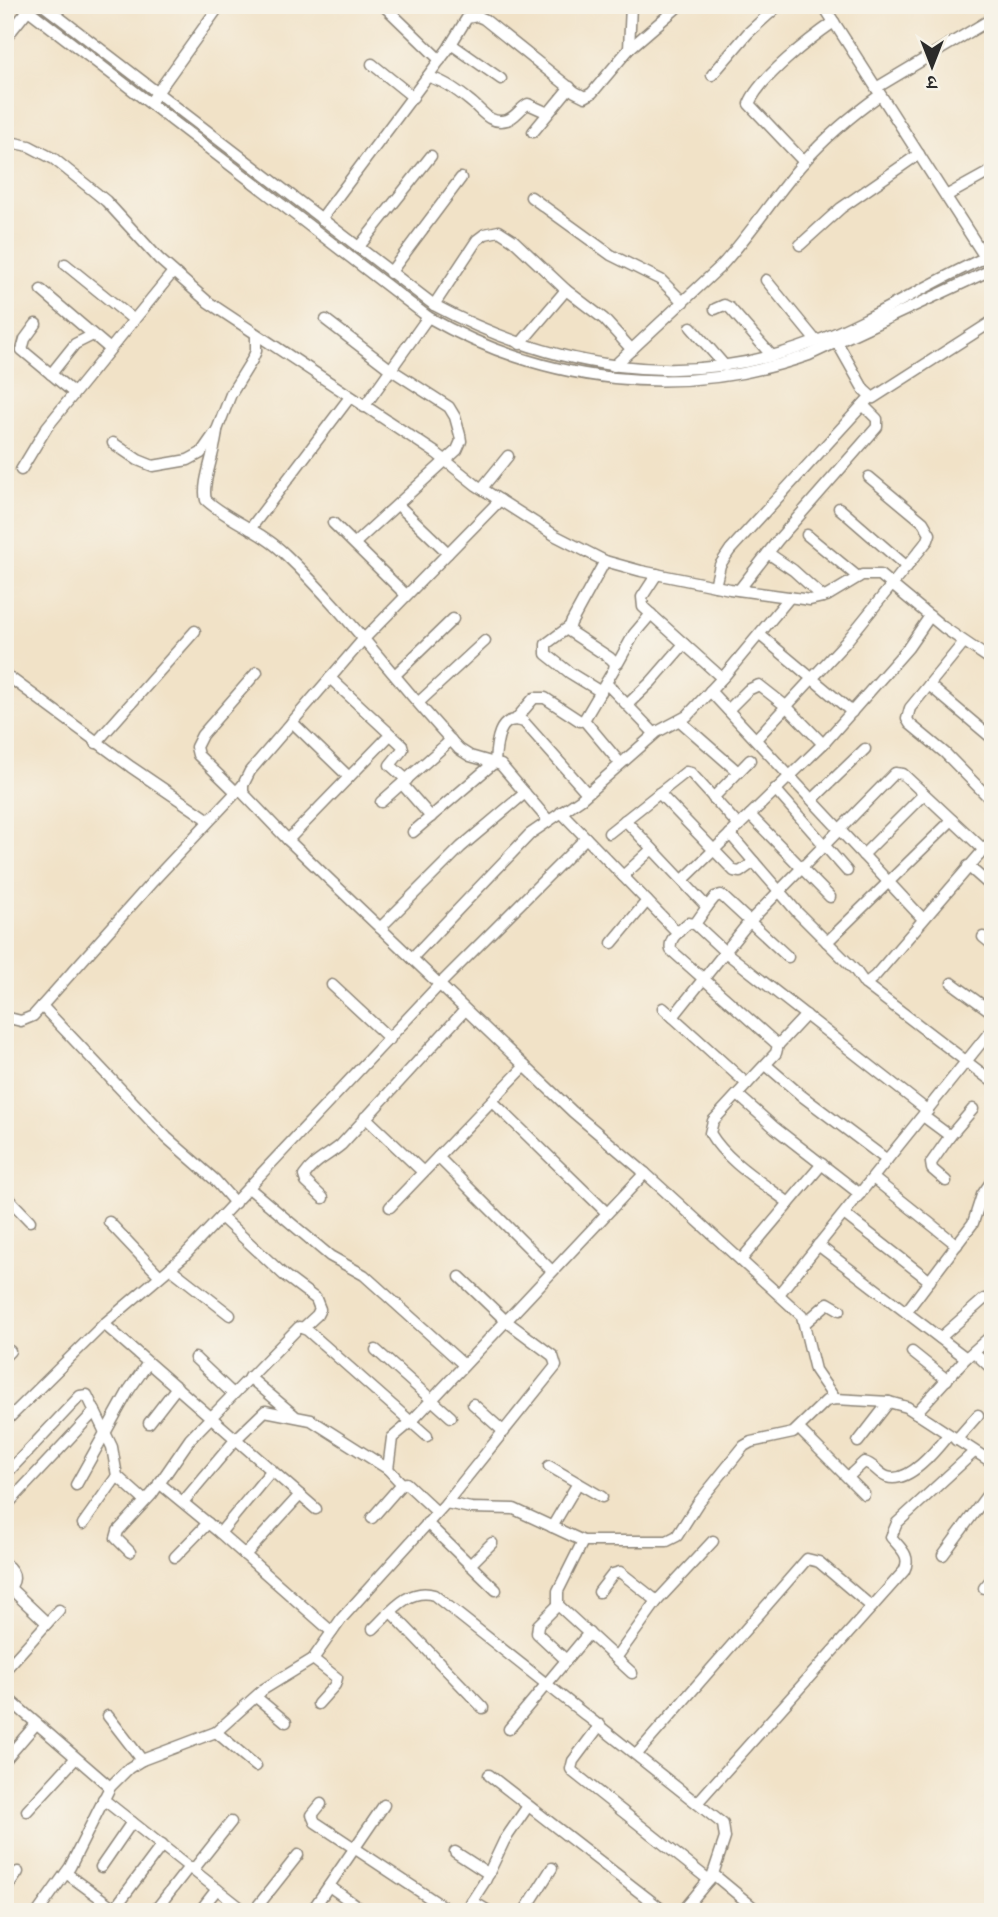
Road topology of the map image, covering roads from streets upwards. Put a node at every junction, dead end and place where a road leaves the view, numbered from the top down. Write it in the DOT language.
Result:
graph roads {
  1 [pos="43,5"];
  2 [pos="220,5"];
  3 [pos="383,5"];
  4 [pos="631,5"];
  5 [pos="680,5"];
  6 [pos="779,5"];
  7 [pos="823,5"];
  8 [pos="25,8"];
  9 [pos="993,18"];
  10 [pos="834,22"];
  11 [pos="5,39"];
  12 [pos="452,44"];
  13 [pos="629,49"];
  14 [pos="440,60"];
  15 [pos="372,64"];
  16 [pos="712,75"];
  17 [pos="428,77"];
  18 [pos="501,79"];
  19 [pos="570,87"];
  20 [pos="878,92"];
  21 [pos="413,97"];
  22 [pos="153,99"];
  23 [pos="548,113"];
  24 [pos="533,132"];
  25 [pos="5,141"];
  26 [pos="919,154"];
  27 [pos="431,156"];
  28 [pos="804,162"];
  29 [pos="993,170"];
  30 [pos="461,177"];
  31 [pos="946,196"];
  32 [pos="531,197"];
  33 [pos="321,219"];
  34 [pos="800,245"];
  35 [pos="358,248"];
  36 [pos="65,264"];
  37 [pos="991,264"];
  38 [pos="173,272"];
  39 [pos="390,273"];
  40 [pos="766,280"];
  41 [pos="41,290"];
  42 [pos="566,290"];
  43 [pos="683,302"];
  44 [pos="434,305"];
  45 [pos="715,309"];
  46 [pos="428,317"];
  47 [pos="134,320"];
  48 [pos="326,320"];
  49 [pos="993,321"];
  50 [pos="36,324"];
  51 [pos="691,327"];
  52 [pos="93,335"];
  53 [pos="256,336"];
  54 [pos="816,341"];
  55 [pos="520,344"];
  56 [pos="838,344"];
  57 [pos="110,349"];
  58 [pos="632,350"];
  59 [pos="772,356"];
  60 [pos="614,366"];
  61 [pos="725,366"];
  62 [pos="390,369"];
  63 [pos="51,374"];
  64 [pos="74,393"];
  65 [pos="350,397"];
  66 [pos="866,401"];
  67 [pos="364,407"];
  68 [pos="217,430"];
  69 [pos="113,443"];
  70 [pos="508,456"];
  71 [pos="445,461"];
  72 [pos="21,470"];
  73 [pos="869,477"];
  74 [pos="482,488"];
  75 [pos="500,500"];
  76 [pos="398,505"];
  77 [pos="839,508"];
  78 [pos="333,523"];
  79 [pos="250,529"];
  80 [pos="807,535"];
  81 [pos="355,543"];
  82 [pos="448,553"];
  83 [pos="768,553"];
  84 [pos="605,561"];
  85 [pos="907,567"];
  86 [pos="657,574"];
  87 [pos="858,577"];
  88 [pos="892,584"];
  89 [pos="715,586"];
  90 [pos="739,590"];
  91 [pos="406,595"];
  92 [pos="790,597"];
  93 [pos="823,597"];
  94 [pos="651,614"];
  95 [pos="930,616"];
  96 [pos="453,619"];
  97 [pos="569,627"];
  98 [pos="195,631"];
  99 [pos="760,635"];
  100 [pos="365,638"];
  101 [pos="485,641"];
  102 [pos="964,642"];
  103 [pos="684,643"];
  104 [pos="993,661"];
  105 [pos="618,663"];
  106 [pos="257,672"];
  107 [pos="5,674"];
  108 [pos="396,674"];
  109 [pos="330,678"];
  110 [pos="722,678"];
  111 [pos="814,678"];
  112 [pos="929,685"];
  113 [pos="603,687"];
  114 [pos="710,691"];
  115 [pos="419,702"];
  116 [pos="628,704"];
  117 [pos="787,707"];
  118 [pos="729,710"];
  119 [pos="852,712"];
  120 [pos="521,720"];
  121 [pos="580,721"];
  122 [pos="292,722"];
  123 [pos="680,722"];
  124 [pos="654,733"];
  125 [pos="390,735"];
  126 [pos="756,738"];
  127 [pos="993,739"];
  128 [pos="451,740"];
  129 [pos="96,743"];
  130 [pos="823,744"];
  131 [pos="866,749"];
  132 [pos="750,760"];
  133 [pos="495,762"];
  134 [pos="620,763"];
  135 [pos="738,772"];
  136 [pos="790,774"];
  137 [pos="349,777"];
  138 [pos="404,782"];
  139 [pos="240,788"];
  140 [pos="775,789"];
  141 [pos="525,793"];
  142 [pos="587,793"];
  143 [pos="659,793"];
  144 [pos="924,794"];
  145 [pos="713,798"];
  146 [pos="814,799"];
  147 [pos="381,802"];
  148 [pos="993,802"];
  149 [pos="561,812"];
  150 [pos="750,815"];
  151 [pos="431,817"];
  152 [pos="209,820"];
  153 [pos="548,820"];
  154 [pos="625,820"];
  155 [pos="952,820"];
  156 [pos="735,830"];
  157 [pos="840,830"];
  158 [pos="413,832"];
  159 [pos="609,833"];
  160 [pos="586,838"];
  161 [pos="993,839"];
  162 [pos="288,840"];
  163 [pos="825,846"];
  164 [pos="652,849"];
  165 [pos="983,849"];
  166 [pos="713,850"];
  167 [pos="863,855"];
  168 [pos="754,862"];
  169 [pos="968,866"];
  170 [pos="803,868"];
  171 [pos="847,871"];
  172 [pos="624,876"];
  173 [pos="683,880"];
  174 [pos="889,882"];
  175 [pos="993,888"];
  176 [pos="779,892"];
  177 [pos="830,897"];
  178 [pos="647,901"];
  179 [pos="708,907"];
  180 [pos="923,919"];
  181 [pos="749,922"];
  182 [pos="695,924"];
  183 [pos="380,928"];
  184 [pos="678,933"];
  185 [pos="983,937"];
  186 [pos="827,942"];
  187 [pos="612,943"];
  188 [pos="993,945"];
  189 [pos="724,951"];
  190 [pos="788,957"];
  191 [pos="412,958"];
  192 [pos="703,980"];
  193 [pos="952,984"];
  194 [pos="332,985"];
  195 [pos="439,985"];
  196 [pos="865,985"];
  197 [pos="42,1006"];
  198 [pos="663,1008"];
  199 [pos="465,1010"];
  200 [pos="993,1013"];
  201 [pos="806,1015"];
  202 [pos="5,1017"];
  203 [pos="673,1017"];
  204 [pos="993,1028"];
  205 [pos="390,1039"];
  206 [pos="778,1045"];
  207 [pos="967,1063"];
  208 [pos="766,1065"];
  209 [pos="525,1066"];
  210 [pos="993,1082"];
  211 [pos="747,1084"];
  212 [pos="738,1095"];
  213 [pos="492,1101"];
  214 [pos="973,1109"];
  215 [pos="925,1113"];
  216 [pos="365,1117"];
  217 [pos="950,1136"];
  218 [pos="438,1157"];
  219 [pos="887,1160"];
  220 [pos="822,1164"];
  221 [pos="423,1172"];
  222 [pos="645,1173"];
  223 [pos="873,1178"];
  224 [pos="993,1180"];
  225 [pos="946,1181"];
  226 [pos="249,1188"];
  227 [pos="860,1194"];
  228 [pos="5,1195"];
  229 [pos="323,1198"];
  230 [pos="234,1203"];
  231 [pos="789,1203"];
  232 [pos="390,1207"];
  233 [pos="607,1213"];
  234 [pos="844,1214"];
  235 [pos="220,1217"];
  236 [pos="30,1221"];
  237 [pos="109,1222"];
  238 [pos="818,1245"];
  239 [pos="957,1245"];
  240 [pos="741,1260"];
  241 [pos="170,1268"];
  242 [pos="552,1271"];
  243 [pos="159,1275"];
  244 [pos="460,1277"];
  245 [pos="930,1281"];
  246 [pos="779,1294"];
  247 [pos="984,1299"];
  248 [pos="840,1310"];
  249 [pos="906,1312"];
  250 [pos="230,1315"];
  251 [pos="506,1321"];
  252 [pos="805,1323"];
  253 [pos="104,1324"];
  254 [pos="303,1328"];
  255 [pos="993,1334"];
  256 [pos="940,1338"];
  257 [pos="376,1350"];
  258 [pos="912,1352"];
  259 [pos="970,1355"];
  260 [pos="195,1359"];
  261 [pos="148,1363"];
  262 [pos="464,1366"];
  263 [pos="993,1370"];
  264 [pos="249,1377"];
  265 [pos="947,1380"];
  266 [pos="177,1387"];
  267 [pos="233,1394"];
  268 [pos="835,1399"];
  269 [pos="431,1400"];
  270 [pos="889,1402"];
  271 [pos="473,1404"];
  272 [pos="95,1411"];
  273 [pos="916,1413"];
  274 [pos="978,1415"];
  275 [pos="210,1417"];
  276 [pos="296,1417"];
  277 [pos="451,1418"];
  278 [pos="5,1422"];
  279 [pos="411,1422"];
  280 [pos="149,1423"];
  281 [pos="799,1429"];
  282 [pos="105,1432"];
  283 [pos="504,1432"];
  284 [pos="427,1436"];
  285 [pos="952,1437"];
  286 [pos="236,1439"];
  287 [pos="858,1442"];
  288 [pos="974,1452"];
  289 [pos="993,1463"];
  290 [pos="549,1466"];
  291 [pos="388,1469"];
  292 [pos="272,1470"];
  293 [pos="5,1475"];
  294 [pos="117,1476"];
  295 [pos="848,1477"];
  296 [pos="159,1483"];
  297 [pos="578,1483"];
  298 [pos="402,1484"];
  299 [pos="76,1485"];
  300 [pos="993,1488"];
  301 [pos="864,1494"];
  302 [pos="300,1495"];
  303 [pos="602,1497"];
  304 [pos="145,1501"];
  305 [pos="183,1502"];
  306 [pos="446,1503"];
  307 [pos="5,1507"];
  308 [pos="316,1509"];
  309 [pos="437,1512"];
  310 [pos="372,1518"];
  311 [pos="208,1523"];
  312 [pos="427,1523"];
  313 [pos="83,1524"];
  314 [pos="552,1527"];
  315 [pos="220,1532"];
  316 [pos="583,1541"];
  317 [pos="713,1541"];
  318 [pos="492,1543"];
  319 [pos="130,1552"];
  320 [pos="245,1555"];
  321 [pos="943,1555"];
  322 [pos="175,1557"];
  323 [pos="5,1564"];
  324 [pos="470,1565"];
  325 [pos="993,1577"];
  326 [pos="984,1588"];
  327 [pos="496,1590"];
  328 [pos="8,1591"];
  329 [pos="599,1592"];
  330 [pos="657,1601"];
  331 [pos="558,1605"];
  332 [pos="872,1607"];
  333 [pos="59,1610"];
  334 [pos="391,1612"];
  335 [pos="47,1623"];
  336 [pos="373,1629"];
  337 [pos="332,1632"];
  338 [pos="589,1633"];
  339 [pos="616,1658"];
  340 [pos="313,1659"];
  341 [pos="566,1660"];
  342 [pos="5,1670"];
  343 [pos="632,1673"];
  344 [pos="547,1683"];
  345 [pos="5,1696"];
  346 [pos="256,1697"];
  347 [pos="317,1704"];
  348 [pos="483,1708"];
  349 [pos="108,1716"];
  350 [pos="286,1722"];
  351 [pos="36,1724"];
  352 [pos="600,1725"];
  353 [pos="509,1729"];
  354 [pos="216,1732"];
  355 [pos="637,1754"];
  356 [pos="75,1759"];
  357 [pos="5,1760"];
  358 [pos="142,1760"];
  359 [pos="256,1766"];
  360 [pos="489,1775"];
  361 [pos="110,1787"];
  362 [pos="103,1799"];
  363 [pos="697,1803"];
  364 [pos="321,1804"];
  365 [pos="384,1805"];
  366 [pos="528,1805"];
  367 [pos="27,1811"];
  368 [pos="132,1822"];
  369 [pos="231,1822"];
  370 [pos="162,1845"];
  371 [pos="355,1848"];
  372 [pos="454,1852"];
  373 [pos="298,1854"];
  374 [pos="101,1867"];
  375 [pos="191,1868"];
  376 [pos="552,1868"];
  377 [pos="18,1872"];
  378 [pos="66,1873"];
  379 [pos="489,1874"];
  380 [pos="711,1877"];
  381 [pos="328,1886"];
  382 [pos="217,1889"];
  383 [pos="5,1891"];
  384 [pos="472,1901"];
  385 [pos="113,1910"];
  386 [pos="38,1912"];
  387 [pos="154,1912"];
  388 [pos="199,1912"];
  389 [pos="246,1912"];
  390 [pos="253,1912"];
  391 [pos="311,1912"];
  392 [pos="365,1912"];
  393 [pos="450,1912"];
  394 [pos="465,1912"];
  395 [pos="490,1912"];
  396 [pos="524,1912"];
  397 [pos="665,1912"];
  398 [pos="682,1912"];
  399 [pos="760,1912"];
  1 -- 22 [label="street"];
  2 -- 22 [label="street"];
  3 -- 14 [label="street"];
  4 -- 13 [label="street"];
  5 -- 13 [label="street"];
  6 -- 16 [label="street"];
  7 -- 10 [label="street"];
  8 -- 11 [label="street"];
  8 -- 22 [label="street"];
  9 -- 20 [label="street"];
  10 -- 20 [label="street"];
  10 -- 28 [label="street"];
  12 -- 14 [label="street"];
  12 -- 18 [label="street"];
  12 -- 19 [label="street"];
  13 -- 19 [label="street"];
  14 -- 17 [label="street"];
  15 -- 21 [label="street"];
  17 -- 21 [label="street"];
  17 -- 23 [label="street"];
  19 -- 23 [label="street"];
  20 -- 26 [label="street"];
  20 -- 28 [label="street"];
  21 -- 33 [label="street"];
  22 -- 33 [label="street"];
  22 -- 46 [label="street"];
  23 -- 24 [label="street"];
  25 -- 38 [label="street"];
  26 -- 31 [label="street"];
  26 -- 34 [label="street"];
  27 -- 35 [label="street"];
  28 -- 43 [label="street"];
  29 -- 31 [label="street"];
  30 -- 39 [label="street"];
  31 -- 37 [label="street"];
  32 -- 43 [label="street"];
  33 -- 35 [label="street"];
  35 -- 39 [label="street"];
  36 -- 47 [label="street"];
  37 -- 54 [label="street"];
  37 -- 56 [label="street"];
  38 -- 47 [label="street"];
  38 -- 53 [label="street"];
  39 -- 44 [label="street"];
  40 -- 54 [label="street"];
  41 -- 52 [label="street"];
  42 -- 44 [label="street"];
  42 -- 55 [label="street"];
  42 -- 58 [label="street"];
  43 -- 58 [label="street"];
  44 -- 55 [label="street"];
  45 -- 59 [label="street"];
  46 -- 56 [label="street"];
  46 -- 62 [label="street"];
  47 -- 57 [label="street"];
  48 -- 62 [label="street"];
  49 -- 66 [label="street"];
  50 -- 63 [label="street"];
  51 -- 61 [label="street"];
  52 -- 57 [label="street"];
  52 -- 63 [label="street"];
  53 -- 65 [label="street"];
  53 -- 68 [label="street"];
  54 -- 59 [label="street"];
  55 -- 60 [label="street"];
  56 -- 66 [label="street"];
  57 -- 64 [label="street"];
  58 -- 60 [label="street"];
  59 -- 61 [label="street"];
  60 -- 61 [label="street"];
  62 -- 67 [label="street"];
  62 -- 71 [label="street"];
  63 -- 64 [label="street"];
  64 -- 72 [label="street"];
  65 -- 67 [label="street"];
  65 -- 79 [label="street"];
  66 -- 83 [label="street"];
  66 -- 89 [label="street"];
  67 -- 71 [label="street"];
  68 -- 69 [label="street"];
  68 -- 79 [label="street"];
  70 -- 74 [label="street"];
  71 -- 74 [label="street"];
  71 -- 76 [label="street"];
  73 -- 85 [label="street"];
  74 -- 75 [label="street"];
  75 -- 82 [label="street"];
  75 -- 84 [label="street"];
  76 -- 81 [label="street"];
  76 -- 82 [label="street"];
  77 -- 85 [label="street"];
  78 -- 81 [label="street"];
  79 -- 100 [label="street"];
  80 -- 87 [label="street"];
  81 -- 91 [label="street"];
  82 -- 91 [label="street"];
  83 -- 90 [label="street"];
  83 -- 93 [label="street"];
  84 -- 86 [label="street"];
  84 -- 97 [label="street"];
  85 -- 88 [label="street"];
  86 -- 89 [label="street"];
  86 -- 94 [label="street"];
  87 -- 88 [label="street"];
  87 -- 93 [label="street"];
  88 -- 95 [label="street"];
  88 -- 111 [label="street"];
  89 -- 90 [label="street"];
  90 -- 92 [label="street"];
  91 -- 100 [label="street"];
  92 -- 93 [label="street"];
  92 -- 99 [label="street"];
  94 -- 103 [label="street"];
  94 -- 105 [label="street"];
  95 -- 102 [label="street"];
  95 -- 119 [label="street"];
  96 -- 108 [label="street"];
  97 -- 113 [label="street"];
  97 -- 113 [label="street"];
  98 -- 129 [label="street"];
  99 -- 110 [label="street"];
  99 -- 111 [label="street"];
  100 -- 108 [label="street"];
  100 -- 109 [label="street"];
  101 -- 115 [label="street"];
  102 -- 104 [label="street"];
  102 -- 112 [label="street"];
  103 -- 110 [label="street"];
  103 -- 116 [label="street"];
  106 -- 139 [label="street"];
  107 -- 129 [label="street"];
  108 -- 115 [label="street"];
  109 -- 122 [label="street"];
  109 -- 125 [label="street"];
  110 -- 114 [label="street"];
  111 -- 117 [label="street"];
  111 -- 119 [label="street"];
  112 -- 127 [label="street"];
  112 -- 148 [label="street"];
  113 -- 116 [label="street"];
  113 -- 134 [label="street"];
  114 -- 118 [label="street"];
  114 -- 123 [label="street"];
  115 -- 128 [label="street"];
  116 -- 124 [label="street"];
  117 -- 118 [label="street"];
  117 -- 126 [label="street"];
  117 -- 130 [label="street"];
  118 -- 126 [label="street"];
  119 -- 130 [label="street"];
  120 -- 121 [label="street"];
  120 -- 133 [label="street"];
  120 -- 142 [label="street"];
  122 -- 137 [label="street"];
  122 -- 139 [label="street"];
  123 -- 124 [label="street"];
  123 -- 135 [label="street"];
  124 -- 134 [label="street"];
  125 -- 137 [label="street"];
  125 -- 138 [label="street"];
  126 -- 136 [label="street"];
  128 -- 133 [label="street"];
  128 -- 138 [label="street"];
  129 -- 152 [label="street"];
  130 -- 136 [label="street"];
  131 -- 146 [label="street"];
  132 -- 135 [label="street"];
  133 -- 141 [label="street"];
  133 -- 151 [label="street"];
  134 -- 142 [label="street"];
  135 -- 145 [label="street"];
  136 -- 140 [label="street"];
  136 -- 146 [label="street"];
  137 -- 162 [label="street"];
  138 -- 147 [label="street"];
  138 -- 151 [label="street"];
  139 -- 152 [label="street"];
  139 -- 162 [label="street"];
  140 -- 150 [label="street"];
  140 -- 163 [label="street"];
  141 -- 153 [label="street"];
  141 -- 183 [label="street"];
  142 -- 149 [label="street"];
  143 -- 145 [label="street"];
  143 -- 154 [label="street"];
  143 -- 166 [label="street"];
  144 -- 155 [label="street"];
  144 -- 157 [label="street"];
  144 -- 167 [label="street"];
  145 -- 156 [label="street"];
  146 -- 157 [label="street"];
  149 -- 153 [label="street"];
  149 -- 160 [label="street"];
  150 -- 156 [label="street"];
  150 -- 170 [label="street"];
  151 -- 158 [label="street"];
  152 -- 197 [label="street"];
  153 -- 191 [label="street"];
  154 -- 159 [label="street"];
  154 -- 164 [label="street"];
  155 -- 165 [label="street"];
  155 -- 174 [label="street"];
  156 -- 166 [label="street"];
  156 -- 168 [label="street"];
  157 -- 163 [label="street"];
  157 -- 167 [label="street"];
  160 -- 172 [label="street"];
  160 -- 195 [label="street"];
  161 -- 165 [label="street"];
  162 -- 183 [label="street"];
  163 -- 170 [label="street"];
  163 -- 171 [label="street"];
  164 -- 172 [label="street"];
  164 -- 173 [label="street"];
  165 -- 169 [label="street"];
  166 -- 168 [label="street"];
  166 -- 173 [label="street"];
  167 -- 174 [label="street"];
  168 -- 176 [label="street"];
  169 -- 175 [label="street"];
  169 -- 180 [label="street"];
  170 -- 176 [label="street"];
  170 -- 177 [label="street"];
  172 -- 178 [label="street"];
  173 -- 179 [label="street"];
  174 -- 180 [label="street"];
  174 -- 186 [label="street"];
  176 -- 181 [label="street"];
  176 -- 186 [label="street"];
  178 -- 184 [label="street"];
  178 -- 187 [label="street"];
  179 -- 181 [label="street"];
  179 -- 182 [label="street"];
  180 -- 196 [label="street"];
  181 -- 189 [label="street"];
  181 -- 190 [label="street"];
  182 -- 184 [label="street"];
  182 -- 189 [label="street"];
  183 -- 191 [label="street"];
  184 -- 192 [label="street"];
  185 -- 188 [label="street"];
  186 -- 196 [label="street"];
  189 -- 192 [label="street"];
  189 -- 201 [label="street"];
  191 -- 195 [label="street"];
  192 -- 203 [label="street"];
  192 -- 206 [label="street"];
  193 -- 200 [label="street"];
  194 -- 205 [label="street"];
  195 -- 199 [label="street"];
  195 -- 205 [label="street"];
  196 -- 207 [label="street"];
  197 -- 202 [label="street"];
  197 -- 230 [label="street"];
  198 -- 203 [label="street"];
  199 -- 209 [label="street"];
  199 -- 216 [label="street"];
  201 -- 206 [label="street"];
  201 -- 215 [label="street"];
  203 -- 211 [label="street"];
  204 -- 207 [label="street"];
  205 -- 226 [label="street"];
  206 -- 208 [label="street"];
  207 -- 210 [label="street"];
  207 -- 215 [label="street"];
  208 -- 211 [label="street"];
  208 -- 219 [label="street"];
  209 -- 213 [label="street"];
  209 -- 222 [label="street"];
  211 -- 212 [label="street"];
  212 -- 220 [label="street"];
  212 -- 231 [label="street"];
  213 -- 218 [label="street"];
  213 -- 233 [label="street"];
  214 -- 217 [label="street"];
  215 -- 217 [label="street"];
  215 -- 219 [label="street"];
  216 -- 221 [label="street"];
  216 -- 229 [label="street"];
  217 -- 225 [label="street"];
  218 -- 221 [label="street"];
  218 -- 242 [label="street"];
  219 -- 223 [label="street"];
  220 -- 227 [label="street"];
  220 -- 231 [label="street"];
  221 -- 232 [label="street"];
  222 -- 233 [label="street"];
  222 -- 240 [label="street"];
  223 -- 227 [label="street"];
  223 -- 239 [label="street"];
  224 -- 239 [label="street"];
  226 -- 230 [label="street"];
  226 -- 262 [label="street"];
  227 -- 234 [label="street"];
  228 -- 236 [label="street"];
  230 -- 235 [label="street"];
  231 -- 240 [label="street"];
  233 -- 242 [label="street"];
  234 -- 238 [label="street"];
  234 -- 245 [label="street"];
  235 -- 241 [label="street"];
  235 -- 254 [label="street"];
  237 -- 243 [label="street"];
  238 -- 246 [label="street"];
  238 -- 249 [label="street"];
  239 -- 245 [label="street"];
  240 -- 246 [label="street"];
  241 -- 243 [label="street"];
  241 -- 250 [label="street"];
  242 -- 251 [label="street"];
  243 -- 253 [label="street"];
  244 -- 251 [label="street"];
  245 -- 249 [label="street"];
  246 -- 252 [label="street"];
  247 -- 256 [label="street"];
  248 -- 252 [label="street"];
  249 -- 256 [label="street"];
  251 -- 262 [label="street"];
  251 -- 283 [label="street"];
  252 -- 268 [label="street"];
  253 -- 261 [label="street"];
  253 -- 278 [label="street"];
  254 -- 264 [label="street"];
  254 -- 279 [label="street"];
  255 -- 259 [label="street"];
  256 -- 259 [label="street"];
  257 -- 269 [label="street"];
  258 -- 265 [label="street"];
  259 -- 263 [label="street"];
  259 -- 265 [label="street"];
  260 -- 267 [label="street"];
  261 -- 266 [label="street"];
  261 -- 282 [label="street"];
  262 -- 269 [label="street"];
  264 -- 267 [label="street"];
  264 -- 276 [label="street"];
  265 -- 273 [label="street"];
  266 -- 275 [label="street"];
  266 -- 280 [label="street"];
  267 -- 275 [label="street"];
  268 -- 270 [label="street"];
  268 -- 281 [label="street"];
  269 -- 277 [label="street"];
  269 -- 279 [label="street"];
  270 -- 273 [label="street"];
  270 -- 287 [label="street"];
  271 -- 283 [label="street"];
  272 -- 282 [label="street"];
  272 -- 293 [label="street"];
  272 -- 307 [label="street"];
  273 -- 285 [label="street"];
  274 -- 285 [label="street"];
  275 -- 286 [label="street"];
  275 -- 296 [label="street"];
  276 -- 286 [label="street"];
  276 -- 291 [label="street"];
  279 -- 284 [label="street"];
  279 -- 291 [label="street"];
  281 -- 295 [label="street"];
  281 -- 316 [label="street"];
  282 -- 294 [label="street"];
  282 -- 299 [label="street"];
  283 -- 306 [label="street"];
  285 -- 288 [label="street"];
  285 -- 295 [label="street"];
  286 -- 292 [label="street"];
  286 -- 305 [label="street"];
  288 -- 289 [label="street"];
  288 -- 332 [label="street"];
  290 -- 297 [label="street"];
  291 -- 298 [label="street"];
  292 -- 302 [label="street"];
  292 -- 315 [label="street"];
  294 -- 304 [label="street"];
  294 -- 313 [label="street"];
  295 -- 301 [label="street"];
  296 -- 304 [label="street"];
  296 -- 305 [label="street"];
  297 -- 303 [label="street"];
  297 -- 314 [label="street"];
  298 -- 309 [label="street"];
  298 -- 310 [label="street"];
  300 -- 321 [label="street"];
  302 -- 308 [label="street"];
  302 -- 320 [label="street"];
  304 -- 319 [label="street"];
  305 -- 311 [label="street"];
  306 -- 309 [label="street"];
  306 -- 314 [label="street"];
  309 -- 312 [label="street"];
  311 -- 315 [label="street"];
  311 -- 322 [label="street"];
  312 -- 324 [label="street"];
  312 -- 337 [label="street"];
  314 -- 316 [label="street"];
  315 -- 320 [label="street"];
  316 -- 331 [label="street"];
  317 -- 330 [label="street"];
  318 -- 324 [label="street"];
  320 -- 337 [label="street"];
  323 -- 328 [label="street"];
  324 -- 327 [label="street"];
  325 -- 326 [label="street"];
  328 -- 335 [label="street"];
  329 -- 330 [label="street"];
  330 -- 339 [label="street"];
  331 -- 338 [label="street"];
  331 -- 341 [label="street"];
  332 -- 355 [label="street"];
  332 -- 363 [label="street"];
  333 -- 335 [label="street"];
  334 -- 336 [label="street"];
  334 -- 344 [label="street"];
  334 -- 348 [label="street"];
  335 -- 342 [label="street"];
  337 -- 340 [label="street"];
  338 -- 339 [label="street"];
  338 -- 341 [label="street"];
  339 -- 343 [label="street"];
  340 -- 346 [label="street"];
  340 -- 347 [label="street"];
  341 -- 344 [label="street"];
  344 -- 352 [label="street"];
  344 -- 353 [label="street"];
  345 -- 351 [label="street"];
  346 -- 350 [label="street"];
  346 -- 354 [label="street"];
  349 -- 358 [label="street"];
  351 -- 356 [label="street"];
  351 -- 357 [label="street"];
  352 -- 355 [label="street"];
  352 -- 380 [label="street"];
  354 -- 358 [label="street"];
  354 -- 359 [label="street"];
  355 -- 363 [label="street"];
  356 -- 361 [label="street"];
  356 -- 367 [label="street"];
  358 -- 361 [label="street"];
  360 -- 366 [label="street"];
  361 -- 362 [label="street"];
  362 -- 368 [label="street"];
  362 -- 378 [label="street"];
  363 -- 380 [label="street"];
  364 -- 371 [label="street"];
  365 -- 371 [label="street"];
  366 -- 379 [label="street"];
  366 -- 397 [label="street"];
  368 -- 370 [label="street"];
  368 -- 374 [label="street"];
  369 -- 375 [label="street"];
  370 -- 375 [label="street"];
  370 -- 385 [label="street"];
  371 -- 381 [label="street"];
  371 -- 393 [label="street"];
  372 -- 379 [label="street"];
  373 -- 390 [label="street"];
  375 -- 382 [label="street"];
  375 -- 387 [label="street"];
  376 -- 396 [label="street"];
  377 -- 383 [label="street"];
  378 -- 385 [label="street"];
  378 -- 386 [label="street"];
  379 -- 384 [label="street"];
  380 -- 398 [label="street"];
  380 -- 399 [label="street"];
  381 -- 391 [label="street"];
  381 -- 392 [label="street"];
  382 -- 388 [label="street"];
  382 -- 389 [label="street"];
  384 -- 394 [label="street"];
  384 -- 395 [label="street"];
}
